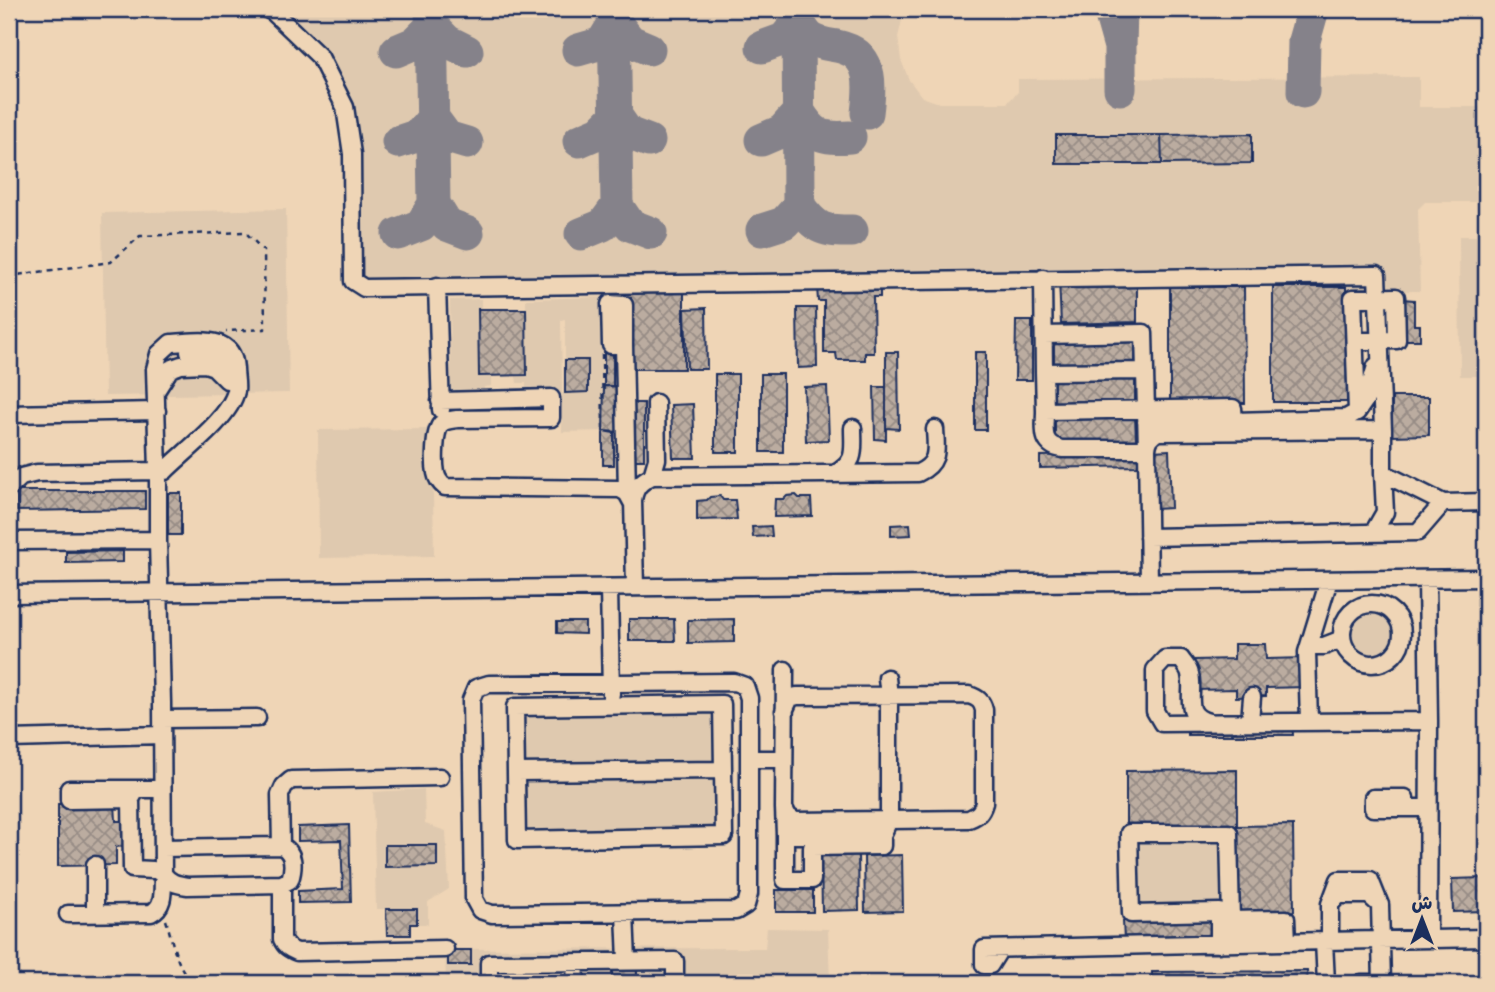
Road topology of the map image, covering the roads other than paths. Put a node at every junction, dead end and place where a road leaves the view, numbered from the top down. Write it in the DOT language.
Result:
graph roads {
  1 [pos="267,9"];
  2 [pos="1043,278"];
  3 [pos="437,286"];
  4 [pos="1378,298"];
  5 [pos="1044,335"];
  6 [pos="1355,341"];
  7 [pos="1380,342"];
  8 [pos="624,345"];
  9 [pos="1145,371"];
  10 [pos="1044,372"];
  11 [pos="236,390"];
  12 [pos="156,391"];
  13 [pos="440,401"];
  14 [pos="656,404"];
  15 [pos="157,411"];
  16 [pos="1045,411"];
  17 [pos="1357,412"];
  18 [pos="9,414"];
  19 [pos="1146,416"];
  20 [pos="441,425"];
  21 [pos="853,428"];
  22 [pos="936,429"];
  23 [pos="1383,430"];
  24 [pos="1146,449"];
  25 [pos="158,471"];
  26 [pos="1383,473"];
  27 [pos="835,474"];
  28 [pos="626,476"];
  29 [pos="652,476"];
  30 [pos="9,488"];
  31 [pos="630,498"];
  32 [pos="1486,502"];
  33 [pos="1443,503"];
  34 [pos="1373,533"];
  35 [pos="1148,537"];
  36 [pos="159,540"];
  37 [pos="9,541"];
  38 [pos="1486,578"];
  39 [pos="1427,579"];
  40 [pos="1329,580"];
  41 [pos="1149,582"];
  42 [pos="635,587"];
  43 [pos="609,588"];
  44 [pos="160,593"];
  45 [pos="9,594"];
  46 [pos="1342,639"];
  47 [pos="1310,642"];
  48 [pos="785,670"];
  49 [pos="887,678"];
  50 [pos="611,683"];
  51 [pos="889,695"];
  52 [pos="1252,697"];
  53 [pos="611,706"];
  54 [pos="784,711"];
  55 [pos="257,718"];
  56 [pos="1250,721"];
  57 [pos="1429,721"];
  58 [pos="1209,722"];
  59 [pos="1309,722"];
  60 [pos="162,727"];
  61 [pos="9,739"];
  62 [pos="749,759"];
  63 [pos="784,759"];
  64 [pos="723,770"];
  65 [pos="516,772"];
  66 [pos="440,777"];
  67 [pos="162,789"];
  68 [pos="784,808"];
  69 [pos="1405,808"];
  70 [pos="1429,808"];
  71 [pos="886,827"];
  72 [pos="785,835"];
  73 [pos="281,846"];
  74 [pos="160,864"];
  75 [pos="95,866"];
  76 [pos="282,884"];
  77 [pos="625,913"];
  78 [pos="68,914"];
  79 [pos="95,914"];
  80 [pos="1486,938"];
  81 [pos="1428,939"];
  82 [pos="1381,940"];
  83 [pos="1327,941"];
  84 [pos="1287,942"];
  85 [pos="1219,944"];
  86 [pos="445,949"];
  87 [pos="1000,949"];
  88 [pos="626,961"];
  89 [pos="576,963"];
  90 [pos="489,983"];
  91 [pos="575,983"];
  92 [pos="675,983"];
  93 [pos="1326,983"];
  94 [pos="1361,983"];
  95 [pos="1374,983"];
  96 [pos="1382,983"];
  1 -- 3 [label="lane"];
  2 -- 3 [label="lane"];
  2 -- 4 [label="lane"];
  2 -- 5 [label="lane"];
  3 -- 13 [label="lane"];
  4 -- 6 [label="lane"];
  4 -- 7 [label="lane"];
  5 -- 9 [label="lane"];
  5 -- 10 [label="lane"];
  6 -- 7 [label="lane"];
  6 -- 17 [label="lane"];
  7 -- 17 [label="lane"];
  7 -- 23 [label="lane"];
  8 -- 28 [label="lane"];
  9 -- 10 [label="lane"];
  9 -- 19 [label="lane"];
  10 -- 16 [label="lane"];
  11 -- 12 [label="lane"];
  11 -- 12 [label="lane"];
  11 -- 25 [label="lane"];
  12 -- 15 [label="lane"];
  13 -- 20 [label="lane"];
  13 -- 20 [label="lane"];
  14 -- 29 [label="lane"];
  15 -- 18 [label="lane"];
  15 -- 25 [label="lane"];
  16 -- 19 [label="lane"];
  16 -- 24 [label="lane"];
  17 -- 19 [label="lane"];
  19 -- 24 [label="lane"];
  20 -- 31 [label="lane"];
  21 -- 27 [label="lane"];
  22 -- 27 [label="lane"];
  23 -- 24 [label="lane"];
  23 -- 26 [label="lane"];
  24 -- 35 [label="lane"];
  25 -- 30 [label="lane"];
  25 -- 36 [label="lane"];
  26 -- 33 [label="lane"];
  26 -- 34 [label="lane"];
  27 -- 29 [label="lane"];
  28 -- 29 [label="lane"];
  28 -- 31 [label="lane"];
  29 -- 31 [label="lane"];
  31 -- 42 [label="lane"];
  32 -- 33 [label="lane"];
  33 -- 34 [label="lane"];
  34 -- 35 [label="lane"];
  35 -- 41 [label="lane"];
  36 -- 37 [label="lane"];
  36 -- 44 [label="lane"];
  38 -- 39 [label="lane"];
  39 -- 40 [label="lane"];
  39 -- 57 [label="lane"];
  40 -- 41 [label="lane"];
  40 -- 47 [label="lane"];
  41 -- 42 [label="lane"];
  42 -- 43 [label="lane"];
  43 -- 44 [label="lane"];
  43 -- 50 [label="lane"];
  44 -- 45 [label="lane"];
  44 -- 60 [label="lane"];
  46 -- 47 [label="lane"];
  47 -- 59 [label="lane"];
  48 -- 54 [label="lane"];
  49 -- 51 [label="lane"];
  50 -- 53 [label="lane"];
  50 -- 62 [label="lane"];
  50 -- 77 [label="lane"];
  51 -- 54 [label="lane"];
  51 -- 71 [label="lane"];
  51 -- 71 [label="lane"];
  52 -- 56 [label="lane"];
  53 -- 64 [label="lane"];
  53 -- 65 [label="lane"];
  54 -- 63 [label="lane"];
  55 -- 60 [label="lane"];
  56 -- 58 [label="lane"];
  56 -- 59 [label="lane"];
  57 -- 59 [label="lane"];
  57 -- 70 [label="lane"];
  58 -- 58 [label="lane"];
  60 -- 61 [label="lane"];
  60 -- 67 [label="lane"];
  62 -- 63 [label="lane"];
  62 -- 77 [label="lane"];
  63 -- 68 [label="lane"];
  64 -- 65 [label="lane"];
  64 -- 65 [label="lane"];
  66 -- 73 [label="lane"];
  67 -- 74 [label="lane"];
  67 -- 74 [label="lane"];
  68 -- 71 [label="lane"];
  68 -- 72 [label="lane"];
  69 -- 70 [label="lane"];
  70 -- 81 [label="lane"];
  71 -- 72 [label="lane"];
  71 -- 72 [label="lane"];
  73 -- 74 [label="lane"];
  73 -- 76 [label="lane"];
  74 -- 76 [label="lane"];
  74 -- 79 [label="lane"];
  75 -- 79 [label="lane"];
  76 -- 86 [label="lane"];
  77 -- 88 [label="lane"];
  78 -- 79 [label="lane"];
  80 -- 81 [label="lane"];
  81 -- 82 [label="lane"];
  82 -- 83 [label="lane"];
  82 -- 83 [label="lane"];
  82 -- 96 [label="lane"];
  83 -- 84 [label="lane"];
  83 -- 93 [label="lane"];
  84 -- 85 [label="lane"];
  84 -- 85 [label="lane"];
  85 -- 87 [label="lane"];
  88 -- 89 [label="lane"];
  88 -- 92 [label="lane"];
  89 -- 90 [label="lane"];
  89 -- 91 [label="lane"];
  94 -- 95 [label="lane"];
}
